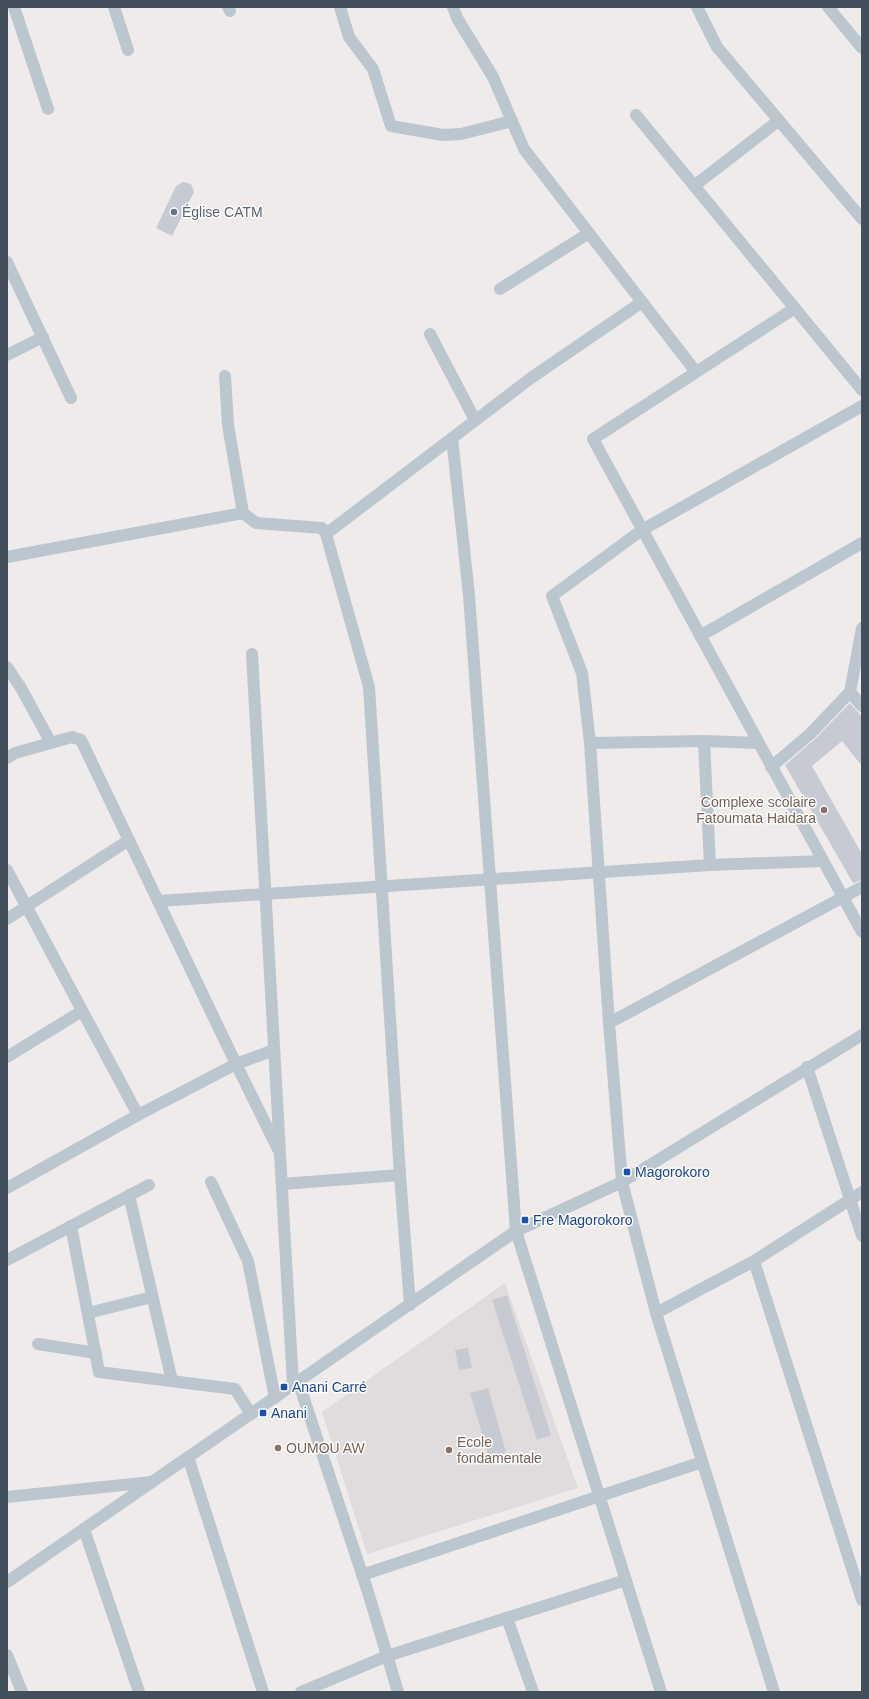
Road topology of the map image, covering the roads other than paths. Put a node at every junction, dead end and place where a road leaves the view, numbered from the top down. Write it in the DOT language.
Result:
graph roads {
  1 [pos="14,7"];
  2 [pos="114,7"];
  3 [pos="340,7"];
  4 [pos="453,7"];
  5 [pos="697,7"];
  6 [pos="828,7"];
  7 [pos="862,48"];
  8 [pos="128,50"];
  9 [pos="48,109"];
  10 [pos="636,115"];
  11 [pos="512,121"];
  12 [pos="778,121"];
  13 [pos="694,186"];
  14 [pos="862,219"];
  15 [pos="589,233"];
  16 [pos="7,262"];
  17 [pos="500,289"];
  18 [pos="642,302"];
  19 [pos="795,308"];
  20 [pos="430,334"];
  21 [pos="43,338"];
  22 [pos="7,354"];
  23 [pos="696,372"];
  24 [pos="225,376"];
  25 [pos="862,390"];
  26 [pos="71,398"];
  27 [pos="862,406"];
  28 [pos="475,420"];
  29 [pos="452,438"];
  30 [pos="243,513"];
  31 [pos="642,530"];
  32 [pos="326,534"];
  33 [pos="862,543"];
  34 [pos="7,557"];
  35 [pos="862,628"];
  36 [pos="700,636"];
  37 [pos="252,654"];
  38 [pos="7,667"];
  39 [pos="850,692"];
  40 [pos="862,706"];
  41 [pos="704,741"];
  42 [pos="51,743"];
  43 [pos="590,743"];
  44 [pos="758,743"];
  45 [pos="7,758"];
  46 [pos="772,767"];
  47 [pos="129,840"];
  48 [pos="823,861"];
  49 [pos="710,865"];
  50 [pos="7,870"];
  51 [pos="599,872"];
  52 [pos="490,879"];
  53 [pos="382,886"];
  54 [pos="862,887"];
  55 [pos="266,893"];
  56 [pos="844,898"];
  57 [pos="158,901"];
  58 [pos="26,906"];
  59 [pos="7,919"];
  60 [pos="862,932"];
  61 [pos="82,1011"];
  62 [pos="609,1023"];
  63 [pos="862,1035"];
  64 [pos="274,1050"];
  65 [pos="7,1056"];
  66 [pos="236,1064"];
  67 [pos="807,1068"];
  68 [pos="138,1115"];
  69 [pos="280,1154"];
  70 [pos="400,1175"];
  71 [pos="211,1182"];
  72 [pos="622,1182"];
  73 [pos="282,1184"];
  74 [pos="148,1185"];
  75 [pos="7,1188"];
  76 [pos="862,1192"];
  77 [pos="129,1195"];
  78 [pos="850,1200"];
  79 [pos="71,1226"];
  80 [pos="516,1231"];
  81 [pos="862,1236"];
  82 [pos="7,1260"];
  83 [pos="754,1260"];
  84 [pos="152,1297"];
  85 [pos="410,1305"];
  86 [pos="88,1313"];
  87 [pos="656,1313"];
  88 [pos="38,1344"];
  89 [pos="96,1353"];
  90 [pos="172,1381"];
  91 [pos="296,1383"];
  92 [pos="275,1398"];
  93 [pos="251,1414"];
  94 [pos="188,1457"];
  95 [pos="702,1462"];
  96 [pos="153,1482"];
  97 [pos="7,1497"];
  98 [pos="600,1497"];
  99 [pos="84,1529"];
  100 [pos="362,1575"];
  101 [pos="626,1580"];
  102 [pos="7,1582"];
  103 [pos="862,1600"];
  104 [pos="507,1618"];
  105 [pos="7,1655"];
  106 [pos="387,1656"];
  107 [pos="22,1692"];
  108 [pos="139,1692"];
  109 [pos="263,1692"];
  110 [pos="301,1692"];
  111 [pos="398,1692"];
  112 [pos="533,1692"];
  113 [pos="661,1692"];
  114 [pos="774,1692"];
  1 -- 9 [label="street"];
  2 -- 8 [label="street"];
  3 -- 11 [label="street"];
  4 -- 11 [label="street"];
  5 -- 12 [label="street"];
  6 -- 7 [label="street"];
  10 -- 13 [label="street"];
  11 -- 15 [label="street"];
  12 -- 13 [label="street"];
  12 -- 14 [label="street"];
  13 -- 19 [label="street"];
  15 -- 17 [label="street"];
  15 -- 18 [label="street"];
  16 -- 21 [label="street"];
  18 -- 23 [label="street"];
  18 -- 28 [label="street"];
  19 -- 23 [label="street"];
  19 -- 25 [label="street"];
  20 -- 28 [label="street"];
  21 -- 22 [label="street"];
  21 -- 26 [label="street"];
  23 -- 31 [label="street"];
  24 -- 30 [label="street"];
  27 -- 31 [label="street"];
  28 -- 29 [label="street"];
  29 -- 32 [label="street"];
  29 -- 52 [label="street"];
  30 -- 32 [label="street"];
  30 -- 34 [label="street"];
  31 -- 36 [label="street"];
  31 -- 43 [label="street"];
  32 -- 53 [label="street"];
  33 -- 36 [label="street"];
  35 -- 39 [label="street"];
  36 -- 44 [label="street"];
  37 -- 55 [label="street"];
  38 -- 42 [label="street"];
  39 -- 40 [label="street"];
  39 -- 46 [label="street"];
  41 -- 43 [label="street"];
  41 -- 44 [label="street"];
  41 -- 49 [label="street"];
  42 -- 45 [label="street"];
  42 -- 47 [label="street"];
  43 -- 51 [label="street"];
  44 -- 46 [label="street"];
  46 -- 48 [label="street"];
  47 -- 57 [label="street"];
  47 -- 58 [label="street"];
  48 -- 49 [label="street"];
  48 -- 56 [label="street"];
  49 -- 51 [label="street"];
  50 -- 58 [label="street"];
  51 -- 52 [label="street"];
  51 -- 62 [label="street"];
  52 -- 53 [label="street"];
  52 -- 80 [label="street"];
  53 -- 55 [label="street"];
  53 -- 70 [label="street"];
  54 -- 56 [label="street"];
  55 -- 57 [label="street"];
  55 -- 64 [label="street"];
  56 -- 60 [label="street"];
  56 -- 62 [label="street"];
  57 -- 66 [label="street"];
  58 -- 59 [label="street"];
  58 -- 61 [label="street"];
  61 -- 65 [label="street"];
  61 -- 68 [label="street"];
  62 -- 72 [label="street"];
  63 -- 67 [label="street"];
  64 -- 66 [label="street"];
  64 -- 69 [label="street"];
  66 -- 68 [label="street"];
  66 -- 69 [label="street"];
  67 -- 72 [label="street"];
  67 -- 78 [label="street"];
  68 -- 75 [label="street"];
  69 -- 73 [label="street"];
  70 -- 73 [label="street"];
  70 -- 85 [label="street"];
  71 -- 92 [label="street"];
  72 -- 80 [label="street"];
  72 -- 87 [label="street"];
  73 -- 91 [label="street"];
  74 -- 77 [label="street"];
  76 -- 78 [label="street"];
  77 -- 79 [label="street"];
  77 -- 84 [label="street"];
  78 -- 81 [label="street"];
  78 -- 83 [label="street"];
  79 -- 82 [label="street"];
  79 -- 86 [label="street"];
  80 -- 85 [label="street"];
  80 -- 98 [label="street"];
  83 -- 87 [label="street"];
  83 -- 103 [label="street"];
  84 -- 86 [label="street"];
  84 -- 90 [label="street"];
  85 -- 91 [label="street"];
  86 -- 89 [label="street"];
  87 -- 95 [label="street"];
  88 -- 89 [label="street"];
  89 -- 90 [label="street"];
  90 -- 93 [label="street"];
  91 -- 92 [label="street"];
  91 -- 100 [label="street"];
  92 -- 93 [label="street"];
  93 -- 94 [label="street"];
  94 -- 96 [label="street"];
  94 -- 109 [label="street"];
  95 -- 98 [label="street"];
  95 -- 114 [label="street"];
  96 -- 97 [label="street"];
  96 -- 99 [label="street"];
  98 -- 100 [label="street"];
  98 -- 101 [label="street"];
  99 -- 102 [label="street"];
  99 -- 108 [label="street"];
  100 -- 106 [label="street"];
  101 -- 104 [label="street"];
  101 -- 113 [label="street"];
  104 -- 106 [label="street"];
  104 -- 112 [label="street"];
  105 -- 107 [label="street"];
  106 -- 110 [label="street"];
  106 -- 111 [label="street"];
}
